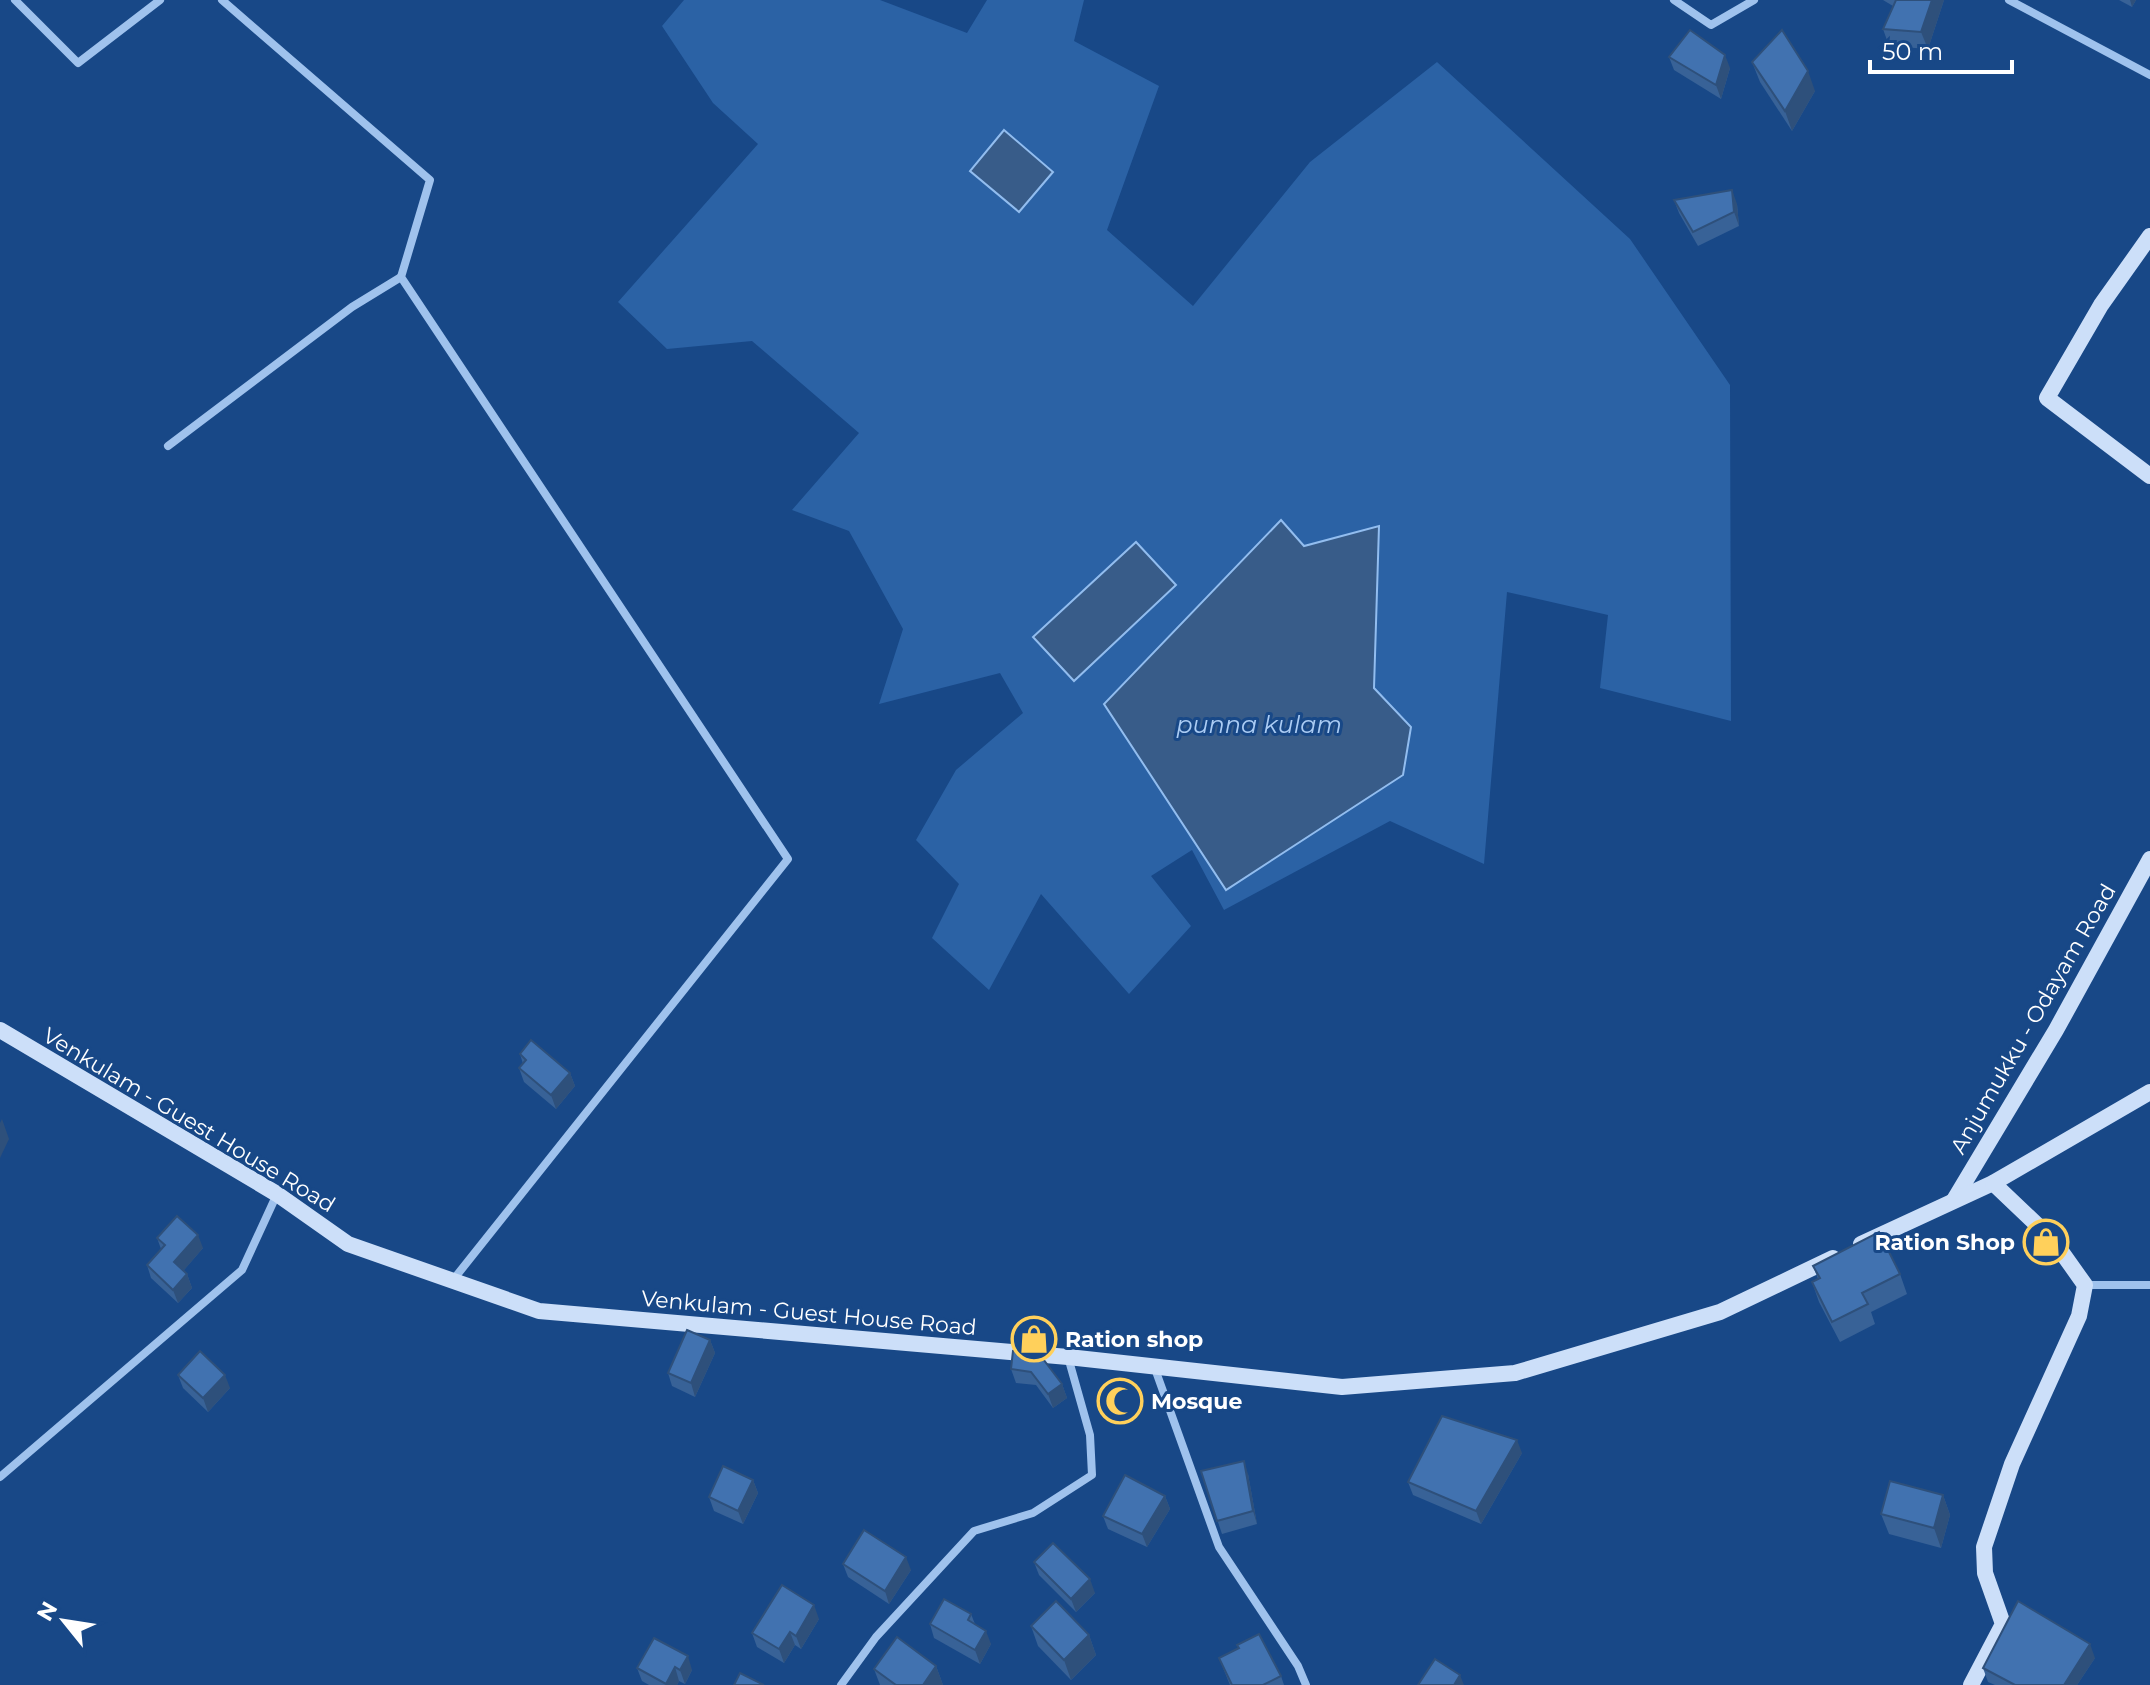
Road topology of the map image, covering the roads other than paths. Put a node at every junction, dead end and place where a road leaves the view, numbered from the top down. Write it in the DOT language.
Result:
graph roads {
  1 [pos="15,0"];
  2 [pos="160,0"];
  3 [pos="222,0"];
  4 [pos="1674,0"];
  5 [pos="1754,0"];
  6 [pos="2009,0"];
  7 [pos="2150,75"];
  8 [pos="2150,236"];
  9 [pos="401,277"];
  10 [pos="168,446"];
  11 [pos="2150,476"];
  12 [pos="2150,859"];
  13 [pos="0,1030"];
  14 [pos="2150,1092"];
  15 [pos="1993,1183"];
  16 [pos="277,1194"];
  17 [pos="1954,1200"];
  18 [pos="452,1281"];
  19 [pos="2085,1285"];
  20 [pos="2150,1285"];
  21 [pos="1068,1357"];
  22 [pos="1153,1366"];
  23 [pos="0,1477"];
  24 [pos="841,1685"];
  25 [pos="1306,1685"];
  26 [pos="1971,1685"];
  1 -- 2 [label="street"];
  3 -- 9 [label="street"];
  4 -- 5 [label="street"];
  6 -- 7 [label="street"];
  8 -- 11 [label="main road"];
  9 -- 10 [label="street"];
  9 -- 18 [label="street"];
  12 -- 17 [label="main road, Anjumukku - Odayam Road"];
  13 -- 16 [label="main road, Venkulam - Guest House Road"];
  14 -- 15 [label="main road, Venkulam - Guest House Road"];
  15 -- 17 [label="main road, Venkulam - Guest House Road"];
  15 -- 19 [label="main road"];
  16 -- 18 [label="main road, Venkulam - Guest House Road"];
  16 -- 23 [label="street"];
  17 -- 22 [label="main road, Venkulam - Guest House Road"];
  18 -- 21 [label="main road, Venkulam - Guest House Road"];
  19 -- 20 [label="street"];
  19 -- 26 [label="main road"];
  21 -- 22 [label="main road, Venkulam - Guest House Road"];
  21 -- 24 [label="street"];
  22 -- 25 [label="street"];
}
